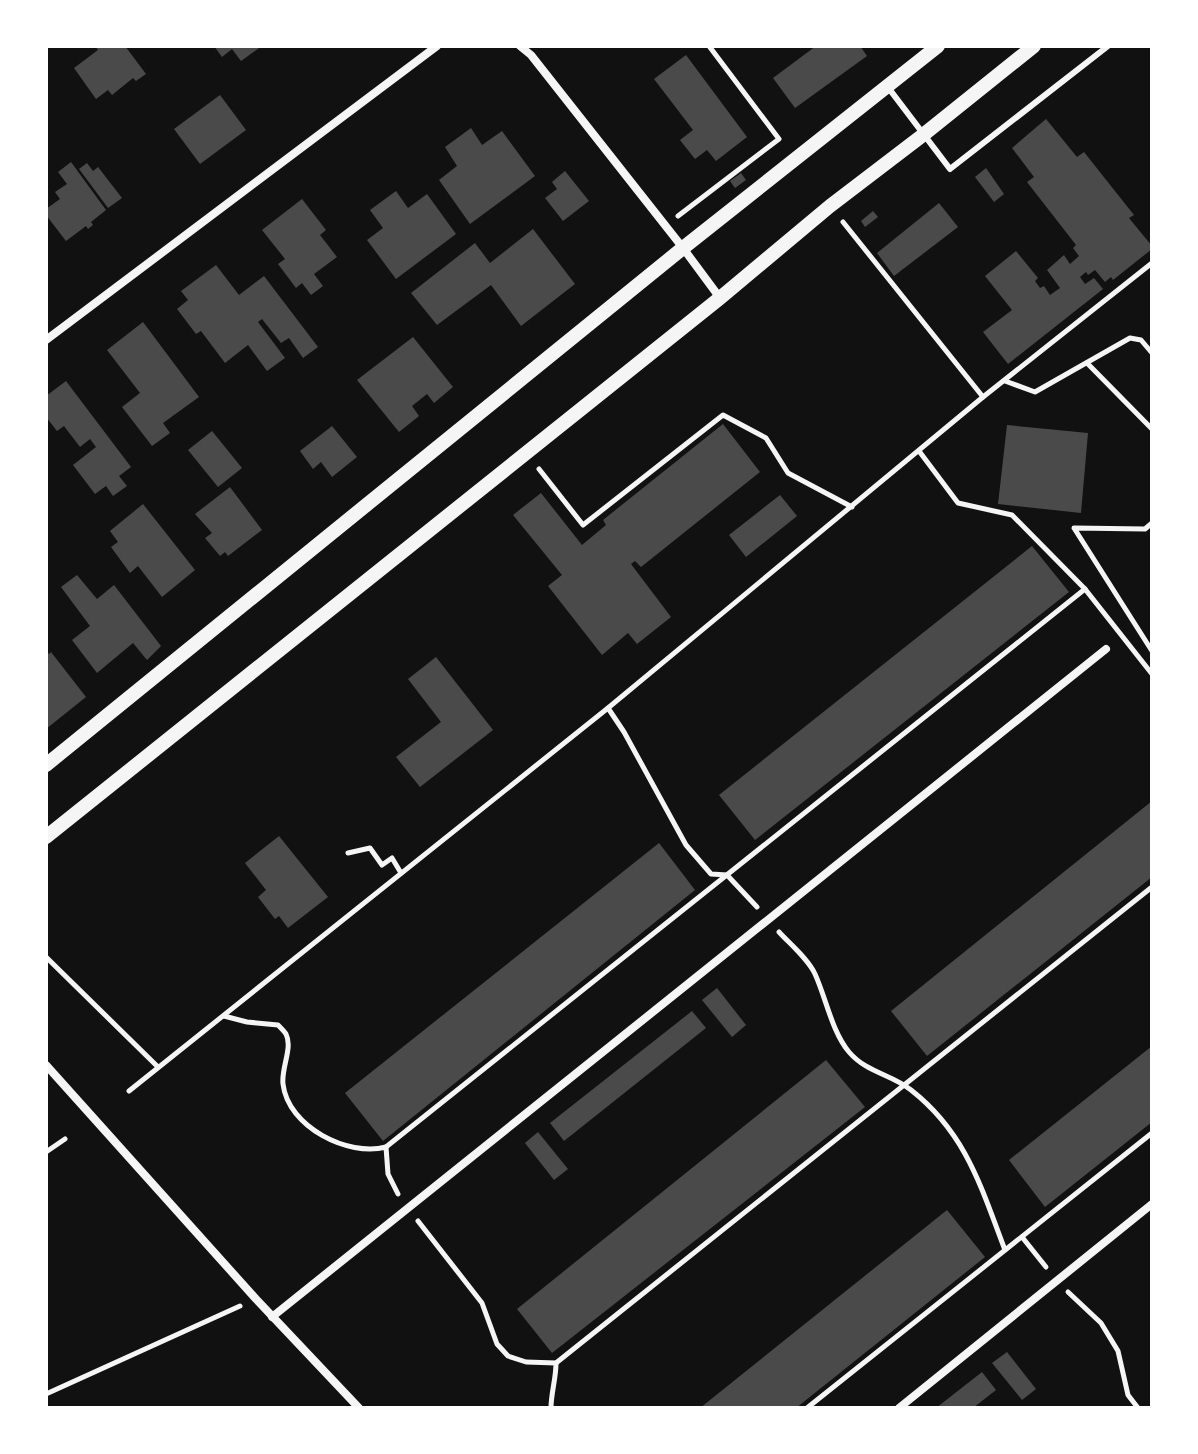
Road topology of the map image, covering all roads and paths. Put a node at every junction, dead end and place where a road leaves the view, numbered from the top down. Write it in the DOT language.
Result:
graph roads {
  1 [pos="437,46"];
  2 [pos="520,46"];
  3 [pos="709,46"];
  4 [pos="938,46"];
  5 [pos="1034,46"];
  6 [pos="1108,46"];
  7 [pos="887,86"];
  8 [pos="923,135"];
  9 [pos="830,206"];
  10 [pos="666,226"];
  11 [pos="683,248"];
  12 [pos="1152,263"];
  13 [pos="720,298"];
  14 [pos="46,340"];
  15 [pos="1152,353"];
  16 [pos="1087,363"];
  17 [pos="1005,381"];
  18 [pos="983,397"];
  19 [pos="1152,429"];
  20 [pos="919,451"];
  21 [pos="526,453"];
  22 [pos="852,507"];
  23 [pos="1152,523"];
  24 [pos="1106,649"];
  25 [pos="1152,651"];
  26 [pos="608,708"];
  27 [pos="46,765"];
  28 [pos="46,837"];
  29 [pos="348,853"];
  30 [pos="401,873"];
  31 [pos="727,875"];
  32 [pos="1152,887"];
  33 [pos="767,919"];
  34 [pos="46,957"];
  35 [pos="46,1065"];
  36 [pos="158,1067"];
  37 [pos="905,1084"];
  38 [pos="129,1091"];
  39 [pos="1152,1133"];
  40 [pos="65,1139"];
  41 [pos="386,1147"];
  42 [pos="46,1152"];
  43 [pos="1152,1204"];
  44 [pos="1022,1237"];
  45 [pos="1005,1250"];
  46 [pos="1057,1280"];
  47 [pos="256,1299"];
  48 [pos="272,1317"];
  49 [pos="556,1363"];
  50 [pos="46,1394"];
  51 [pos="359,1408"];
  52 [pos="807,1408"];
  53 [pos="899,1408"];
  54 [pos="1138,1408"];
  1 -- 14 [label="street"];
  2 -- 10 [label="street"];
  3 -- 10 [label="path"];
  4 -- 7 [label="street"];
  5 -- 8 [label="street"];
  6 -- 8 [label="lane"];
  7 -- 8 [label="lane"];
  7 -- 11 [label="street"];
  8 -- 9 [label="street"];
  9 -- 13 [label="street"];
  9 -- 18 [label="path"];
  10 -- 11 [label="street"];
  11 -- 13 [label="street"];
  11 -- 27 [label="street"];
  12 -- 17 [label="path"];
  13 -- 21 [label="street"];
  15 -- 16 [label="path"];
  16 -- 17 [label="path"];
  16 -- 19 [label="path"];
  17 -- 18 [label="path"];
  18 -- 20 [label="path"];
  20 -- 22 [label="path"];
  20 -- 31 [label="path"];
  21 -- 22 [label="path"];
  21 -- 28 [label="street"];
  22 -- 26 [label="path"];
  23 -- 25 [label="path"];
  24 -- 33 [label="street"];
  26 -- 30 [label="path"];
  26 -- 31 [label="path"];
  29 -- 30 [label="path"];
  30 -- 36 [label="path"];
  31 -- 33 [label="path"];
  31 -- 41 [label="path"];
  32 -- 37 [label="path"];
  33 -- 37 [label="path"];
  33 -- 48 [label="street"];
  34 -- 36 [label="path"];
  35 -- 47 [label="street"];
  36 -- 38 [label="path"];
  37 -- 45 [label="path"];
  37 -- 49 [label="path"];
  39 -- 44 [label="path"];
  40 -- 42 [label="path"];
  43 -- 46 [label="street"];
  44 -- 45 [label="path"];
  44 -- 46 [label="path"];
  45 -- 52 [label="path"];
  46 -- 53 [label="street"];
  46 -- 54 [label="path"];
  47 -- 48 [label="street"];
  47 -- 50 [label="path"];
  48 -- 51 [label="street"];
}
